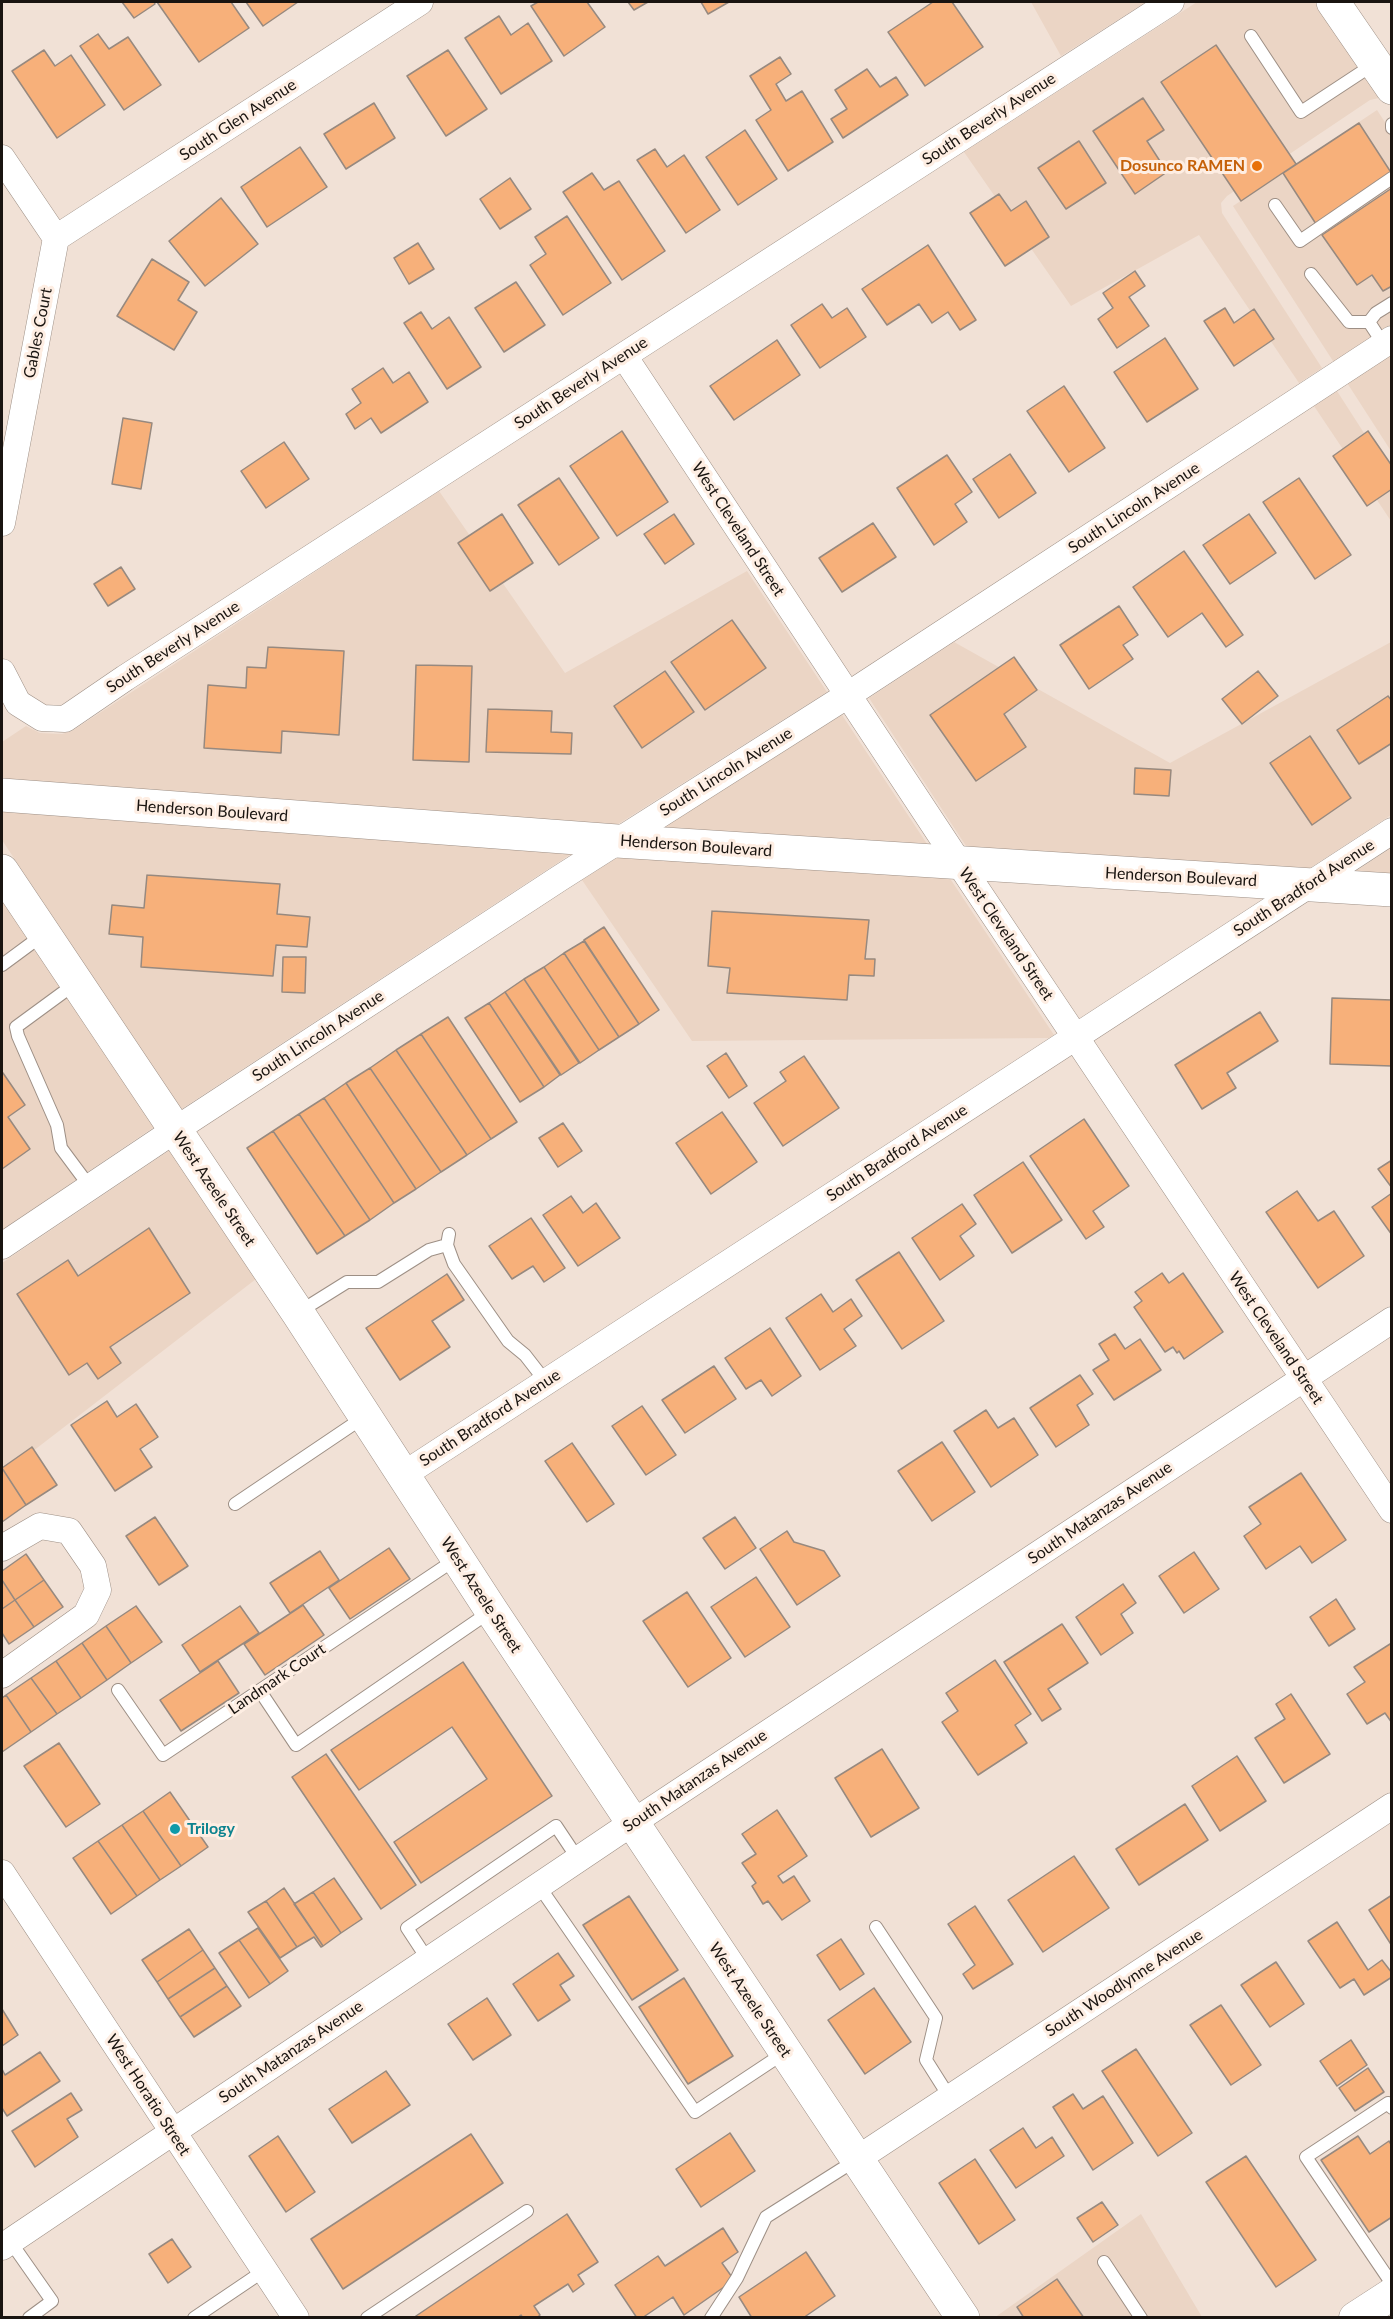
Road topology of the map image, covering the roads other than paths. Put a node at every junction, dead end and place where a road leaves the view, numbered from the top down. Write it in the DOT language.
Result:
graph roads {
  1 [pos="420,2"];
  2 [pos="1171,2"];
  3 [pos="1333,2"];
  4 [pos="1251,36"];
  5 [pos="1383,76"];
  6 [pos="2,158"];
  7 [pos="1392,178"];
  8 [pos="1275,204"];
  9 [pos="56,238"];
  10 [pos="1311,274"];
  11 [pos="1392,303"];
  12 [pos="1372,317"];
  13 [pos="1388,342"];
  14 [pos="624,356"];
  15 [pos="2,523"];
  16 [pos="2,672"];
  17 [pos="848,695"];
  18 [pos="2,795"];
  19 [pos="1392,831"];
  20 [pos="617,841"];
  21 [pos="959,863"];
  22 [pos="2,871"];
  23 [pos="1310,885"];
  24 [pos="1392,890"];
  25 [pos="45,934"];
  26 [pos="2,965"];
  27 [pos="77,983"];
  28 [pos="1075,1038"];
  29 [pos="175,1130"];
  30 [pos="90,1187"];
  31 [pos="2,1246"];
  32 [pos="298,1312"];
  33 [pos="1392,1320"];
  34 [pos="1303,1378"];
  35 [pos="546,1382"];
  36 [pos="365,1416"];
  37 [pos="403,1475"];
  38 [pos="235,1504"];
  39 [pos="1392,1510"];
  40 [pos="2,1548"];
  41 [pos="457,1558"];
  42 [pos="491,1610"];
  43 [pos="2,1675"];
  44 [pos="118,1690"];
  45 [pos="260,1690"];
  46 [pos="1392,1806"];
  47 [pos="632,1823"];
  48 [pos="578,1859"];
  49 [pos="2,1874"];
  50 [pos="539,1886"];
  51 [pos="876,1927"];
  52 [pos="428,1960"];
  53 [pos="785,2052"];
  54 [pos="951,2098"];
  55 [pos="1390,2106"];
  56 [pos="172,2132"];
  57 [pos="857,2159"];
  58 [pos="526,2211"];
  59 [pos="6,2244"];
  60 [pos="1104,2262"];
  61 [pos="265,2270"];
  62 [pos="1392,2284"];
  63 [pos="1392,2294"];
  64 [pos="961,2317"];
  65 [pos="29,2318"];
  66 [pos="194,2318"];
  67 [pos="296,2318"];
  68 [pos="367,2318"];
  69 [pos="711,2318"];
  70 [pos="1141,2318"];
  71 [pos="1355,2318"];
  1 -- 9 [label="street, South Glen Avenue"];
  2 -- 14 [label="street, South Beverly Avenue"];
  3 -- 5 [label="main road"];
  4 -- 5 [label="lane"];
  6 -- 9 [label="street"];
  7 -- 8 [label="lane"];
  9 -- 15 [label="street, Gables Court"];
  10 -- 12 [label="lane"];
  11 -- 12 [label="lane"];
  12 -- 13 [label="lane"];
  13 -- 17 [label="street, South Lincoln Avenue"];
  14 -- 16 [label="street, South Beverly Avenue"];
  14 -- 17 [label="street, West Cleveland Street"];
  17 -- 20 [label="street, South Lincoln Avenue"];
  17 -- 21 [label="street, West Cleveland Street"];
  18 -- 20 [label="main road, Henderson Boulevard"];
  19 -- 23 [label="street, South Bradford Avenue"];
  20 -- 21 [label="main road, Henderson Boulevard"];
  20 -- 29 [label="street, South Lincoln Avenue"];
  21 -- 23 [label="main road, Henderson Boulevard"];
  21 -- 28 [label="street, West Cleveland Street"];
  22 -- 25 [label="main road, West Azeele Street"];
  23 -- 24 [label="main road, Henderson Boulevard"];
  23 -- 28 [label="street, South Bradford Avenue"];
  25 -- 26 [label="lane"];
  25 -- 27 [label="main road, West Azeele Street"];
  27 -- 29 [label="main road, West Azeele Street"];
  27 -- 30 [label="lane"];
  28 -- 34 [label="street, West Cleveland Street"];
  28 -- 35 [label="street, South Bradford Avenue"];
  29 -- 30 [label="street, South Lincoln Avenue"];
  29 -- 32 [label="main road, West Azeele Street"];
  30 -- 31 [label="street, South Lincoln Avenue"];
  32 -- 35 [label="lane"];
  32 -- 36 [label="main road, West Azeele Street"];
  33 -- 34 [label="street, South Matanzas Avenue"];
  34 -- 39 [label="street, West Cleveland Street"];
  34 -- 47 [label="street, South Matanzas Avenue"];
  35 -- 37 [label="street, South Bradford Avenue"];
  36 -- 37 [label="main road, West Azeele Street"];
  36 -- 38 [label="lane"];
  37 -- 41 [label="main road, West Azeele Street"];
  40 -- 43 [label="street"];
  41 -- 42 [label="main road, West Azeele Street"];
  41 -- 45 [label="lane, Landmark Court"];
  42 -- 45 [label="lane"];
  42 -- 47 [label="main road, West Azeele Street"];
  44 -- 45 [label="lane, Landmark Court"];
  46 -- 54 [label="street, South Woodlynne Avenue"];
  47 -- 48 [label="street, South Matanzas Avenue"];
  47 -- 53 [label="main road, West Azeele Street"];
  48 -- 50 [label="street, South Matanzas Avenue"];
  48 -- 52 [label="lane"];
  49 -- 56 [label="street, West Horatio Street"];
  50 -- 52 [label="street, South Matanzas Avenue"];
  50 -- 53 [label="lane"];
  51 -- 54 [label="lane"];
  52 -- 56 [label="street, South Matanzas Avenue"];
  53 -- 57 [label="main road, West Azeele Street"];
  54 -- 57 [label="street, South Woodlynne Avenue"];
  55 -- 62 [label="lane"];
  56 -- 59 [label="street, South Matanzas Avenue"];
  56 -- 61 [label="street, West Horatio Street"];
  57 -- 64 [label="main road, West Azeele Street"];
  57 -- 69 [label="lane"];
  58 -- 68 [label="lane"];
  59 -- 65 [label="lane"];
  60 -- 70 [label="lane"];
  61 -- 66 [label="lane"];
  61 -- 67 [label="street, West Horatio Street"];
  63 -- 71 [label="street"];
}
